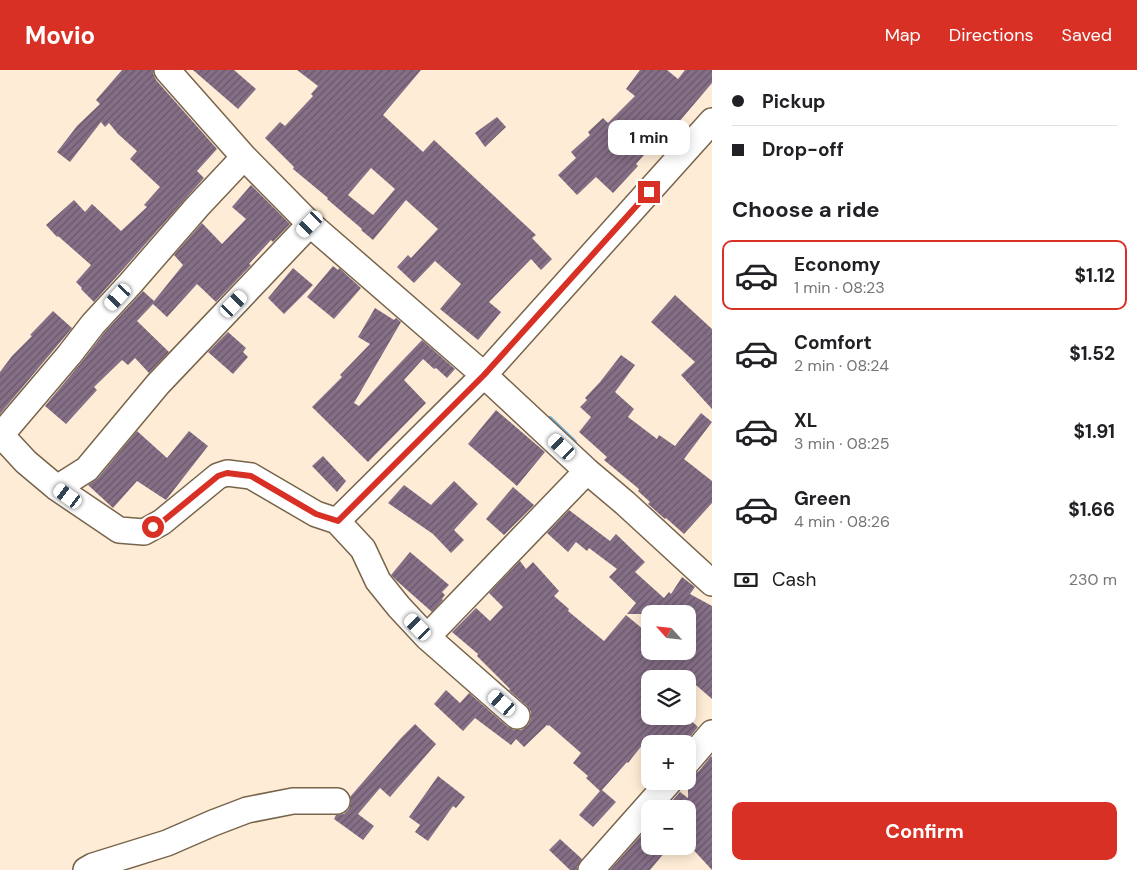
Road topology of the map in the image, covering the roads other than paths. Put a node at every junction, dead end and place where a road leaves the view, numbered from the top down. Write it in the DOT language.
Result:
graph roads {
  1 [pos="167,70"];
  2 [pos="712,121"];
  3 [pos="244,157"];
  4 [pos="310,224"];
  5 [pos="484,375"];
  6 [pos="1,435"];
  7 [pos="587,472"];
  8 [pos="58,488"];
  9 [pos="338,521"];
  10 [pos="712,583"];
  11 [pos="427,637"];
  12 [pos="517,716"];
  13 [pos="712,733"];
  14 [pos="696,752"];
  15 [pos="662,790"];
  16 [pos="337,801"];
  17 [pos="86,870"];
  18 [pos="591,870"];
  1 -- 3 [label="street"];
  2 -- 5 [label="street"];
  3 -- 4 [label="street"];
  3 -- 6 [label="street"];
  4 -- 5 [label="street"];
  4 -- 8 [label="street"];
  5 -- 7 [label="street"];
  5 -- 9 [label="street"];
  6 -- 8 [label="street"];
  7 -- 10 [label="street"];
  7 -- 11 [label="street"];
  8 -- 9 [label="street"];
  9 -- 11 [label="street"];
  11 -- 12 [label="street"];
  13 -- 14 [label="street"];
  15 -- 18 [label="street"];
  16 -- 17 [label="street"];
}
